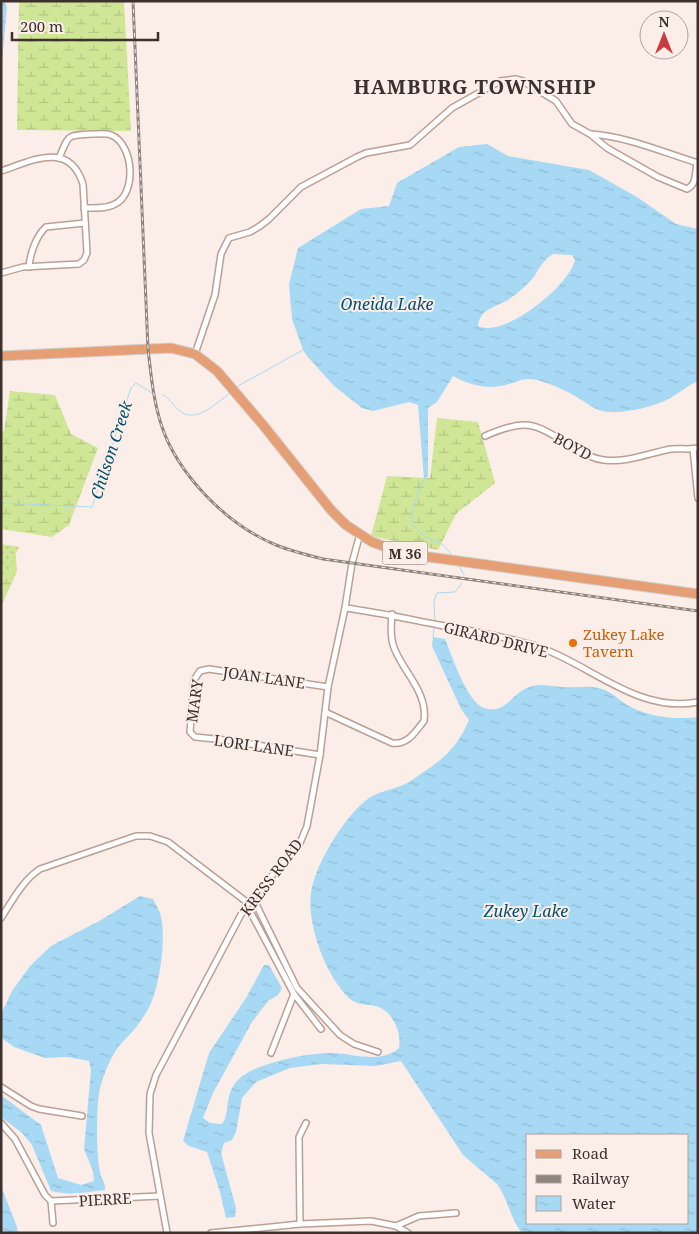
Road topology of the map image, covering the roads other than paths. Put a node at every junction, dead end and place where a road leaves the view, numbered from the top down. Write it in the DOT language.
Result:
graph roads {
  1 [pos="590,134"];
  2 [pos="59,158"];
  3 [pos="697,163"];
  4 [pos="1,171"];
  5 [pos="84,208"];
  6 [pos="85,223"];
  7 [pos="30,267"];
  8 [pos="1,273"];
  9 [pos="195,354"];
  10 [pos="1,356"];
  11 [pos="485,436"];
  12 [pos="696,449"];
  13 [pos="698,498"];
  14 [pos="360,534"];
  15 [pos="698,594"];
  16 [pos="345,608"];
  17 [pos="392,614"];
  18 [pos="200,671"];
  19 [pos="328,687"];
  20 [pos="698,702"];
  21 [pos="325,712"];
  22 [pos="190,732"];
  23 [pos="320,755"];
  24 [pos="253,898"];
  25 [pos="247,905"];
  26 [pos="1,918"];
  27 [pos="294,994"];
  28 [pos="321,1029"];
  29 [pos="378,1052"];
  30 [pos="271,1053"];
  31 [pos="1,1087"];
  32 [pos="82,1116"];
  33 [pos="1,1123"];
  34 [pos="306,1123"];
  35 [pos="160,1196"];
  36 [pos="51,1201"];
  37 [pos="456,1212"];
  38 [pos="53,1223"];
  39 [pos="300,1224"];
  40 [pos="396,1226"];
  41 [pos="167,1233"];
  42 [pos="211,1233"];
  43 [pos="408,1233"];
  1 -- 3 [label="street"];
  1 -- 3 [label="street"];
  1 -- 9 [label="street"];
  2 -- 4 [label="street"];
  2 -- 5 [label="street"];
  2 -- 5 [label="street"];
  5 -- 6 [label="street"];
  6 -- 7 [label="street"];
  6 -- 7 [label="street"];
  7 -- 8 [label="street"];
  9 -- 10 [label="main road, M 36"];
  9 -- 14 [label="main road, M 36"];
  11 -- 12 [label="street, BOYD"];
  12 -- 13 [label="street"];
  14 -- 15 [label="main road, M 36"];
  14 -- 16 [label="street, KRESS ROAD"];
  16 -- 17 [label="street, GIRARD DRIVE"];
  16 -- 19 [label="street, KRESS ROAD"];
  17 -- 20 [label="street, GIRARD DRIVE"];
  17 -- 21 [label="street"];
  18 -- 19 [label="street, JOAN LANE"];
  18 -- 22 [label="street, MARY"];
  19 -- 21 [label="street, KRESS ROAD"];
  21 -- 23 [label="street, KRESS ROAD"];
  22 -- 23 [label="street, LORI LANE"];
  23 -- 24 [label="street, KRESS ROAD"];
  24 -- 25 [label="street, KRESS ROAD"];
  24 -- 29 [label="street"];
  25 -- 26 [label="street"];
  25 -- 27 [label="street"];
  25 -- 35 [label="street, KRESS ROAD"];
  27 -- 28 [label="street"];
  27 -- 30 [label="street"];
  31 -- 32 [label="street"];
  33 -- 36 [label="street"];
  34 -- 39 [label="street"];
  35 -- 36 [label="street, PIERRE"];
  35 -- 41 [label="street, KRESS ROAD"];
  36 -- 38 [label="street"];
  37 -- 40 [label="street"];
  39 -- 40 [label="street"];
  39 -- 42 [label="street"];
  40 -- 43 [label="street"];
}
